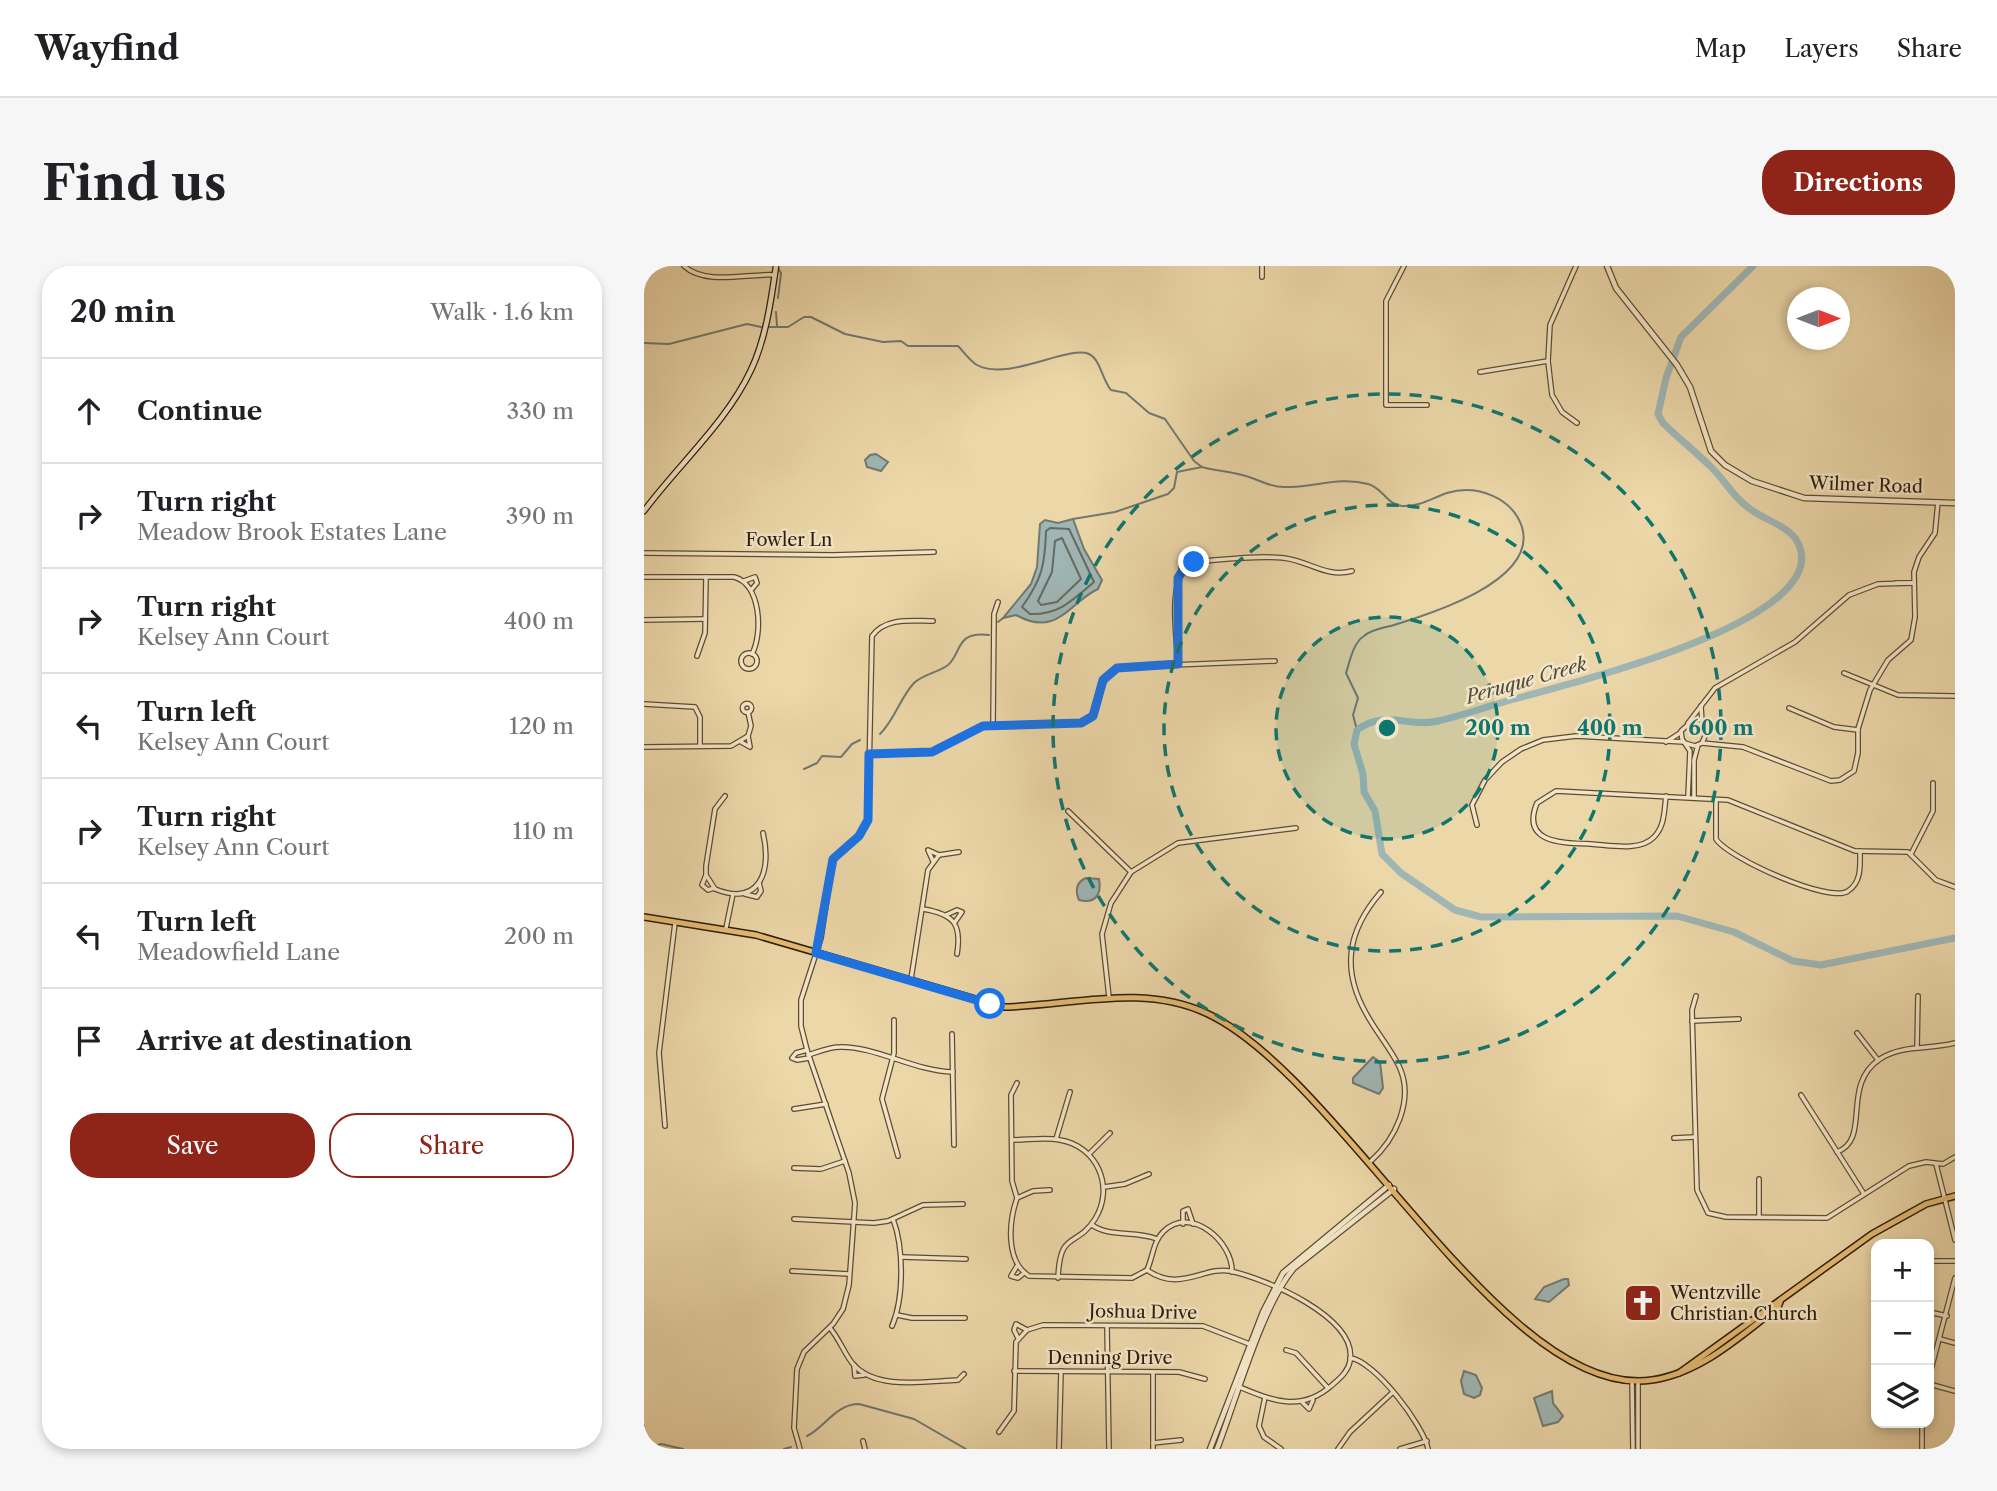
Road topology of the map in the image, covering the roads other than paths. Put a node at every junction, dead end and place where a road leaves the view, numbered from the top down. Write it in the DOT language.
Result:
graph roads {
  1 [pos="684,266"];
  2 [pos="776,266"];
  3 [pos="1262,266"];
  4 [pos="1404,266"];
  5 [pos="1576,266"];
  6 [pos="1607,266"];
  7 [pos="775,275"];
  8 [pos="1262,277"];
  9 [pos="1548,361"];
  10 [pos="1480,372"];
  11 [pos="1427,405"];
  12 [pos="1577,423"];
  13 [pos="1938,502"];
  14 [pos="1955,503"];
  15 [pos="644,511"];
  16 [pos="934,552"];
  17 [pos="644,553"];
  18 [pos="1352,571"];
  19 [pos="644,577"];
  20 [pos="706,577"];
  21 [pos="744,581"];
  22 [pos="1913,583"];
  23 [pos="752,589"];
  24 [pos="998,603"];
  25 [pos="705,619"];
  26 [pos="644,620"];
  27 [pos="933,621"];
  28 [pos="752,654"];
  29 [pos="697,656"];
  30 [pos="1275,661"];
  31 [pos="1178,664"];
  32 [pos="1844,673"];
  33 [pos="1873,685"];
  34 [pos="1955,696"];
  35 [pos="1702,703"];
  36 [pos="644,704"];
  37 [pos="1789,708"];
  38 [pos="748,712"];
  39 [pos="1688,723"];
  40 [pos="993,724"];
  41 [pos="1702,725"];
  42 [pos="1858,730"];
  43 [pos="1681,731"];
  44 [pos="1706,734"];
  45 [pos="748,736"];
  46 [pos="741,742"];
  47 [pos="1684,742"];
  48 [pos="1664,743"];
  49 [pos="1700,744"];
  50 [pos="1718,744"];
  51 [pos="700,746"];
  52 [pos="644,747"];
  53 [pos="869,754"];
  54 [pos="1933,783"];
  55 [pos="725,796"];
  56 [pos="1666,796"];
  57 [pos="1691,797"];
  58 [pos="1716,800"];
  59 [pos="1068,811"];
  60 [pos="1477,825"];
  61 [pos="1296,828"];
  62 [pos="763,833"];
  63 [pos="1860,851"];
  64 [pos="959,852"];
  65 [pos="1911,854"];
  66 [pos="939,855"];
  67 [pos="933,861"];
  68 [pos="1131,872"];
  69 [pos="706,875"];
  70 [pos="759,883"];
  71 [pos="1955,887"];
  72 [pos="715,888"];
  73 [pos="1381,892"];
  74 [pos="744,893"];
  75 [pos="733,894"];
  76 [pos="923,909"];
  77 [pos="946,915"];
  78 [pos="644,916"];
  79 [pos="675,920"];
  80 [pos="955,922"];
  81 [pos="726,928"];
  82 [pos="816,953"];
  83 [pos="957,954"];
  84 [pos="910,981"];
  85 [pos="1696,996"];
  86 [pos="1918,996"];
  87 [pos="1109,997"];
  88 [pos="1739,1019"];
  89 [pos="894,1020"];
  90 [pos="1692,1021"];
  91 [pos="1857,1033"];
  92 [pos="952,1034"];
  93 [pos="1955,1043"];
  94 [pos="1917,1047"];
  95 [pos="808,1054"];
  96 [pos="892,1060"];
  97 [pos="1878,1060"];
  98 [pos="953,1072"];
  99 [pos="1017,1083"];
  100 [pos="1070,1092"];
  101 [pos="1801,1095"];
  102 [pos="826,1104"];
  103 [pos="794,1109"];
  104 [pos="665,1126"];
  105 [pos="1110,1133"];
  106 [pos="1674,1138"];
  107 [pos="1695,1138"];
  108 [pos="1056,1139"];
  109 [pos="1012,1140"];
  110 [pos="954,1145"];
  111 [pos="1837,1152"];
  112 [pos="1089,1154"];
  113 [pos="898,1156"];
  114 [pos="1955,1157"];
  115 [pos="845,1161"];
  116 [pos="1370,1162"];
  117 [pos="1936,1163"];
  118 [pos="794,1168"];
  119 [pos="1149,1174"];
  120 [pos="1759,1180"];
  121 [pos="1103,1187"];
  122 [pos="1392,1187"];
  123 [pos="1050,1191"];
  124 [pos="1864,1194"];
  125 [pos="1955,1196"];
  126 [pos="1945,1197"];
  127 [pos="1017,1198"];
  128 [pos="963,1204"];
  129 [pos="1759,1217"];
  130 [pos="794,1219"];
  131 [pos="894,1219"];
  132 [pos="855,1220"];
  133 [pos="1091,1224"];
  134 [pos="1183,1224"];
  135 [pos="1193,1224"];
  136 [pos="1157,1239"];
  137 [pos="1955,1240"];
  138 [pos="902,1257"];
  139 [pos="965,1259"];
  140 [pos="1934,1261"];
  141 [pos="1955,1261"];
  142 [pos="1017,1266"];
  143 [pos="1147,1270"];
  144 [pos="792,1271"];
  145 [pos="1231,1272"];
  146 [pos="1024,1273"];
  147 [pos="850,1274"];
  148 [pos="1058,1278"];
  149 [pos="1955,1278"];
  150 [pos="1276,1288"];
  151 [pos="1954,1294"];
  152 [pos="1934,1313"];
  153 [pos="897,1315"];
  154 [pos="1947,1316"];
  155 [pos="965,1318"];
  156 [pos="1107,1325"];
  157 [pos="892,1326"];
  158 [pos="830,1328"];
  159 [pos="1027,1329"];
  160 [pos="1018,1338"];
  161 [pos="1940,1339"];
  162 [pos="1955,1343"];
  163 [pos="1253,1346"];
  164 [pos="1286,1350"];
  165 [pos="1350,1357"];
  166 [pos="1932,1365"];
  167 [pos="1014,1371"];
  168 [pos="1060,1371"];
  169 [pos="1107,1371"];
  170 [pos="1153,1371"];
  171 [pos="964,1374"];
  172 [pos="1205,1379"];
  173 [pos="1635,1381"];
  174 [pos="1934,1385"];
  175 [pos="1238,1386"];
  176 [pos="1328,1388"];
  177 [pos="1955,1391"];
  178 [pos="1392,1393"];
  179 [pos="1265,1397"];
  180 [pos="1312,1399"];
  181 [pos="1302,1402"];
  182 [pos="1922,1428"];
  183 [pos="999,1432"];
  184 [pos="1181,1440"];
  185 [pos="863,1441"];
  186 [pos="1427,1441"];
  187 [pos="1153,1446"];
  188 [pos="800,1449"];
  189 [pos="865,1449"];
  190 [pos="1059,1449"];
  191 [pos="1109,1449"];
  192 [pos="1210,1449"];
  193 [pos="1217,1449"];
  194 [pos="1281,1449"];
  195 [pos="1338,1449"];
  196 [pos="1400,1449"];
  197 [pos="1428,1449"];
  198 [pos="1633,1449"];
  199 [pos="1639,1449"];
  200 [pos="1922,1449"];
  1 -- 7 [label="street"];
  2 -- 7 [label="street"];
  3 -- 8 [label="street"];
  4 -- 11 [label="street"];
  5 -- 9 [label="street"];
  6 -- 13 [label="street, Wilmer Road"];
  7 -- 15 [label="street"];
  9 -- 10 [label="street"];
  9 -- 12 [label="street"];
  13 -- 14 [label="street, Wilmer Road"];
  13 -- 22 [label="street"];
  16 -- 17 [label="street, Fowler Ln"];
  18 -- 31 [label="street"];
  19 -- 20 [label="street"];
  20 -- 21 [label="street"];
  20 -- 25 [label="street"];
  21 -- 23 [label="street"];
  21 -- 23 [label="street"];
  22 -- 33 [label="street"];
  22 -- 35 [label="street"];
  23 -- 28 [label="street"];
  24 -- 40 [label="street"];
  25 -- 26 [label="street"];
  25 -- 29 [label="street"];
  27 -- 53 [label="street"];
  28 -- 28 [label="street"];
  30 -- 31 [label="street"];
  31 -- 40 [label="street"];
  32 -- 33 [label="street"];
  33 -- 34 [label="street"];
  33 -- 42 [label="street"];
  35 -- 39 [label="street"];
  35 -- 41 [label="street"];
  36 -- 51 [label="street"];
  37 -- 42 [label="street"];
  38 -- 45 [label="street"];
  39 -- 41 [label="street"];
  39 -- 43 [label="street"];
  40 -- 53 [label="street"];
  41 -- 44 [label="street"];
  42 -- 50 [label="street"];
  43 -- 47 [label="street"];
  43 -- 48 [label="street"];
  44 -- 49 [label="street"];
  44 -- 50 [label="street"];
  45 -- 46 [label="street"];
  45 -- 46 [label="street"];
  46 -- 51 [label="street"];
  47 -- 48 [label="street"];
  47 -- 49 [label="street"];
  47 -- 57 [label="street"];
  48 -- 60 [label="street"];
  49 -- 50 [label="street"];
  49 -- 57 [label="street"];
  51 -- 52 [label="street"];
  53 -- 82 [label="street"];
  54 -- 65 [label="street"];
  55 -- 69 [label="street"];
  56 -- 56 [label="street"];
  56 -- 57 [label="street"];
  57 -- 58 [label="street"];
  58 -- 63 [label="street"];
  58 -- 63 [label="street"];
  59 -- 68 [label="street"];
  61 -- 68 [label="street"];
  62 -- 70 [label="street"];
  63 -- 65 [label="street"];
  64 -- 66 [label="street"];
  65 -- 71 [label="street"];
  66 -- 67 [label="street"];
  66 -- 67 [label="street"];
  67 -- 76 [label="street"];
  68 -- 87 [label="street"];
  69 -- 72 [label="street"];
  69 -- 72 [label="street"];
  70 -- 74 [label="street"];
  70 -- 74 [label="street"];
  72 -- 75 [label="street"];
  73 -- 116 [label="street"];
  74 -- 75 [label="street"];
  75 -- 81 [label="street"];
  76 -- 77 [label="street"];
  76 -- 84 [label="street"];
  77 -- 80 [label="street"];
  77 -- 80 [label="street"];
  78 -- 79 [label="main road"];
  79 -- 81 [label="main road"];
  79 -- 104 [label="street"];
  80 -- 83 [label="street"];
  81 -- 82 [label="main road"];
  82 -- 84 [label="main road"];
  82 -- 95 [label="street"];
  84 -- 87 [label="main road"];
  85 -- 90 [label="street"];
  86 -- 94 [label="street"];
  87 -- 116 [label="main road"];
  88 -- 90 [label="street"];
  89 -- 96 [label="street"];
  90 -- 107 [label="street"];
  91 -- 97 [label="street"];
  92 -- 98 [label="street"];
  93 -- 94 [label="street"];
  94 -- 97 [label="street"];
  95 -- 96 [label="street"];
  95 -- 102 [label="street"];
  96 -- 98 [label="street"];
  96 -- 113 [label="street"];
  97 -- 111 [label="street"];
  98 -- 110 [label="street"];
  99 -- 109 [label="street"];
  100 -- 108 [label="street"];
  101 -- 111 [label="street"];
  102 -- 103 [label="street"];
  102 -- 115 [label="street"];
  105 -- 112 [label="street"];
  106 -- 107 [label="street"];
  107 -- 129 [label="street"];
  108 -- 109 [label="street"];
  108 -- 112 [label="street"];
  109 -- 127 [label="street"];
  111 -- 124 [label="street"];
  112 -- 121 [label="street"];
  114 -- 117 [label="street"];
  115 -- 118 [label="street"];
  115 -- 132 [label="street"];
  116 -- 122 [label="main road"];
  117 -- 124 [label="street"];
  117 -- 126 [label="street"];
  119 -- 121 [label="street"];
  120 -- 129 [label="street"];
  121 -- 133 [label="street"];
  122 -- 150 [label="street"];
  122 -- 173 [label="main road"];
  123 -- 127 [label="street"];
  124 -- 129 [label="street"];
  125 -- 126 [label="main road"];
  126 -- 137 [label="street"];
  126 -- 173 [label="main road"];
  127 -- 142 [label="street"];
  128 -- 131 [label="street"];
  130 -- 132 [label="street"];
  131 -- 132 [label="street"];
  131 -- 138 [label="street"];
  132 -- 147 [label="street"];
  133 -- 136 [label="street"];
  133 -- 148 [label="street"];
  134 -- 135 [label="street"];
  134 -- 135 [label="street"];
  134 -- 136 [label="street"];
  135 -- 145 [label="street"];
  136 -- 143 [label="street"];
  138 -- 139 [label="street"];
  138 -- 153 [label="street"];
  140 -- 141 [label="street"];
  142 -- 146 [label="street"];
  142 -- 146 [label="street"];
  143 -- 145 [label="street"];
  143 -- 148 [label="street"];
  144 -- 147 [label="street"];
  145 -- 150 [label="street"];
  146 -- 148 [label="street"];
  147 -- 158 [label="street"];
  149 -- 151 [label="street"];
  150 -- 163 [label="street"];
  150 -- 165 [label="street"];
  151 -- 154 [label="street"];
  152 -- 154 [label="street"];
  153 -- 155 [label="street"];
  153 -- 157 [label="street"];
  154 -- 161 [label="street"];
  156 -- 159 [label="street, Joshua Drive"];
  156 -- 163 [label="street, Joshua Drive"];
  156 -- 169 [label="street"];
  158 -- 171 [label="street"];
  158 -- 188 [label="street"];
  159 -- 160 [label="street"];
  159 -- 160 [label="street"];
  160 -- 167 [label="street"];
  161 -- 162 [label="street"];
  161 -- 166 [label="street"];
  163 -- 175 [label="street"];
  164 -- 176 [label="street"];
  165 -- 176 [label="street"];
  165 -- 178 [label="street"];
  167 -- 168 [label="street, Denning Drive"];
  167 -- 183 [label="street"];
  168 -- 169 [label="street, Denning Drive"];
  168 -- 190 [label="street"];
  169 -- 170 [label="street, Denning Drive"];
  169 -- 191 [label="street"];
  170 -- 172 [label="street, Denning Drive"];
  170 -- 187 [label="street"];
  173 -- 198 [label="street"];
  173 -- 199 [label="street"];
  174 -- 177 [label="street"];
  175 -- 179 [label="street"];
  175 -- 192 [label="street"];
  175 -- 193 [label="street"];
  176 -- 180 [label="street"];
  178 -- 186 [label="street"];
  178 -- 195 [label="street"];
  179 -- 181 [label="street"];
  179 -- 194 [label="street"];
  180 -- 181 [label="street"];
  180 -- 181 [label="street"];
  182 -- 200 [label="street"];
  184 -- 187 [label="street"];
  185 -- 189 [label="street"];
  186 -- 196 [label="street"];
  186 -- 197 [label="street"];
}
